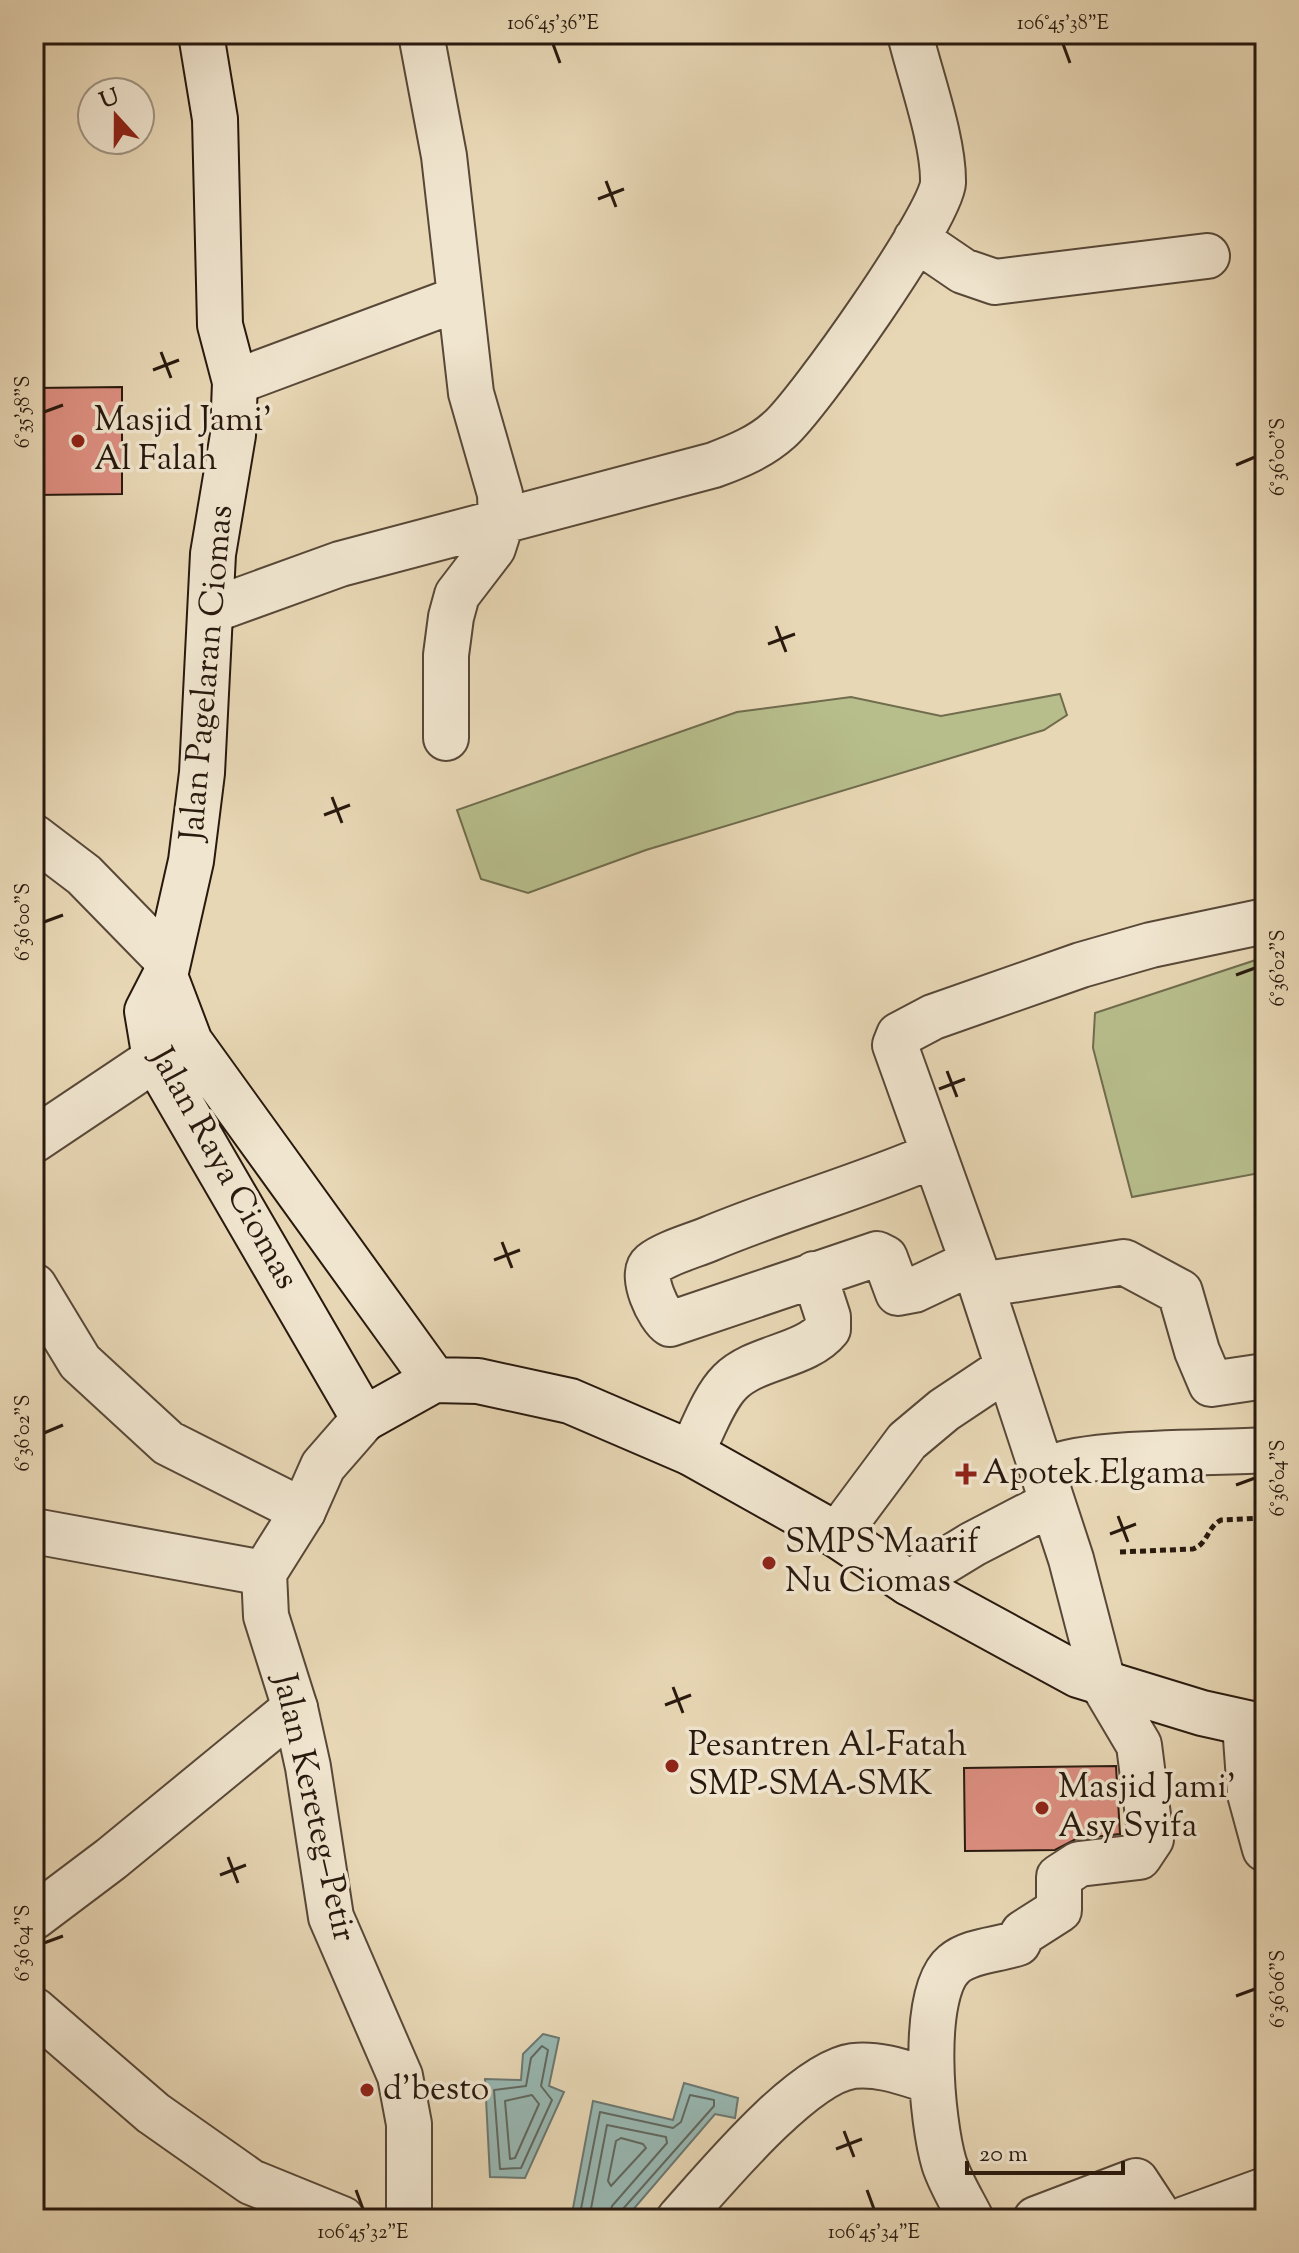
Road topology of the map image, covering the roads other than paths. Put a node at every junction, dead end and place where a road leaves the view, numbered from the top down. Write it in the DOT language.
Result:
graph roads {
  1 [pos="201,34"];
  2 [pos="421,34"];
  3 [pos="910,34"];
  4 [pos="916,239"];
  5 [pos="1207,256"];
  6 [pos="458,299"];
  7 [pos="235,382"];
  8 [pos="501,523"];
  9 [pos="213,610"];
  10 [pos="446,738"];
  11 [pos="34,837"];
  12 [pos="1265,921"];
  13 [pos="166,968"];
  14 [pos="155,1059"];
  15 [pos="34,1140"];
  16 [pos="934,1155"];
  17 [pos="814,1274"];
  18 [pos="976,1274"];
  19 [pos="34,1286"];
  20 [pos="1007,1368"];
  21 [pos="1265,1376"];
  22 [pos="434,1380"];
  23 [pos="364,1419"];
  24 [pos="1265,1450"];
  25 [pos="691,1453"];
  26 [pos="1048,1488"];
  27 [pos="303,1511"];
  28 [pos="34,1531"];
  29 [pos="837,1535"];
  30 [pos="264,1573"];
  31 [pos="909,1583"];
  32 [pos="1104,1686"];
  33 [pos="295,1708"];
  34 [pos="1255,1726"];
  35 [pos="1265,1849"];
  36 [pos="34,1917"];
  37 [pos="34,2010"];
  38 [pos="931,2081"];
  39 [pos="1265,2190"];
  40 [pos="342,2219"];
  41 [pos="409,2219"];
  42 [pos="679,2219"];
  43 [pos="971,2219"];
  44 [pos="1036,2219"];
  45 [pos="1161,2219"];
  46 [pos="1185,2219"];
  1 -- 7 [label="street, Jalan Pagelaran Ciomas"];
  2 -- 6 [label="street"];
  3 -- 4 [label="street"];
  4 -- 5 [label="street"];
  4 -- 8 [label="street"];
  6 -- 7 [label="street"];
  6 -- 8 [label="street"];
  7 -- 9 [label="street, Jalan Pagelaran Ciomas"];
  8 -- 9 [label="street"];
  8 -- 10 [label="street"];
  9 -- 13 [label="street, Jalan Pagelaran Ciomas"];
  11 -- 13 [label="street"];
  12 -- 16 [label="street"];
  13 -- 14 [label="street, Jalan Raya Ciomas"];
  13 -- 22 [label="street, Jalan Raya Ciomas"];
  14 -- 15 [label="street"];
  14 -- 23 [label="street, Jalan Raya Ciomas"];
  16 -- 17 [label="street"];
  16 -- 18 [label="street"];
  17 -- 18 [label="street"];
  17 -- 25 [label="street"];
  18 -- 20 [label="street"];
  18 -- 21 [label="street"];
  19 -- 27 [label="street"];
  20 -- 26 [label="street"];
  20 -- 29 [label="street"];
  22 -- 23 [label="street"];
  22 -- 25 [label="street"];
  23 -- 27 [label="street"];
  24 -- 26 [label="street"];
  25 -- 29 [label="street"];
  26 -- 31 [label="street"];
  26 -- 32 [label="street"];
  27 -- 30 [label="street"];
  28 -- 30 [label="street"];
  29 -- 31 [label="street"];
  30 -- 33 [label="street, Jalan Kereteg–Petir"];
  31 -- 32 [label="street"];
  32 -- 34 [label="street"];
  32 -- 38 [label="street"];
  33 -- 36 [label="street"];
  33 -- 41 [label="street, Jalan Kereteg–Petir"];
  34 -- 35 [label="street"];
  37 -- 40 [label="street"];
  38 -- 42 [label="street"];
  38 -- 43 [label="street"];
  39 -- 46 [label="street"];
  44 -- 45 [label="street"];
}
